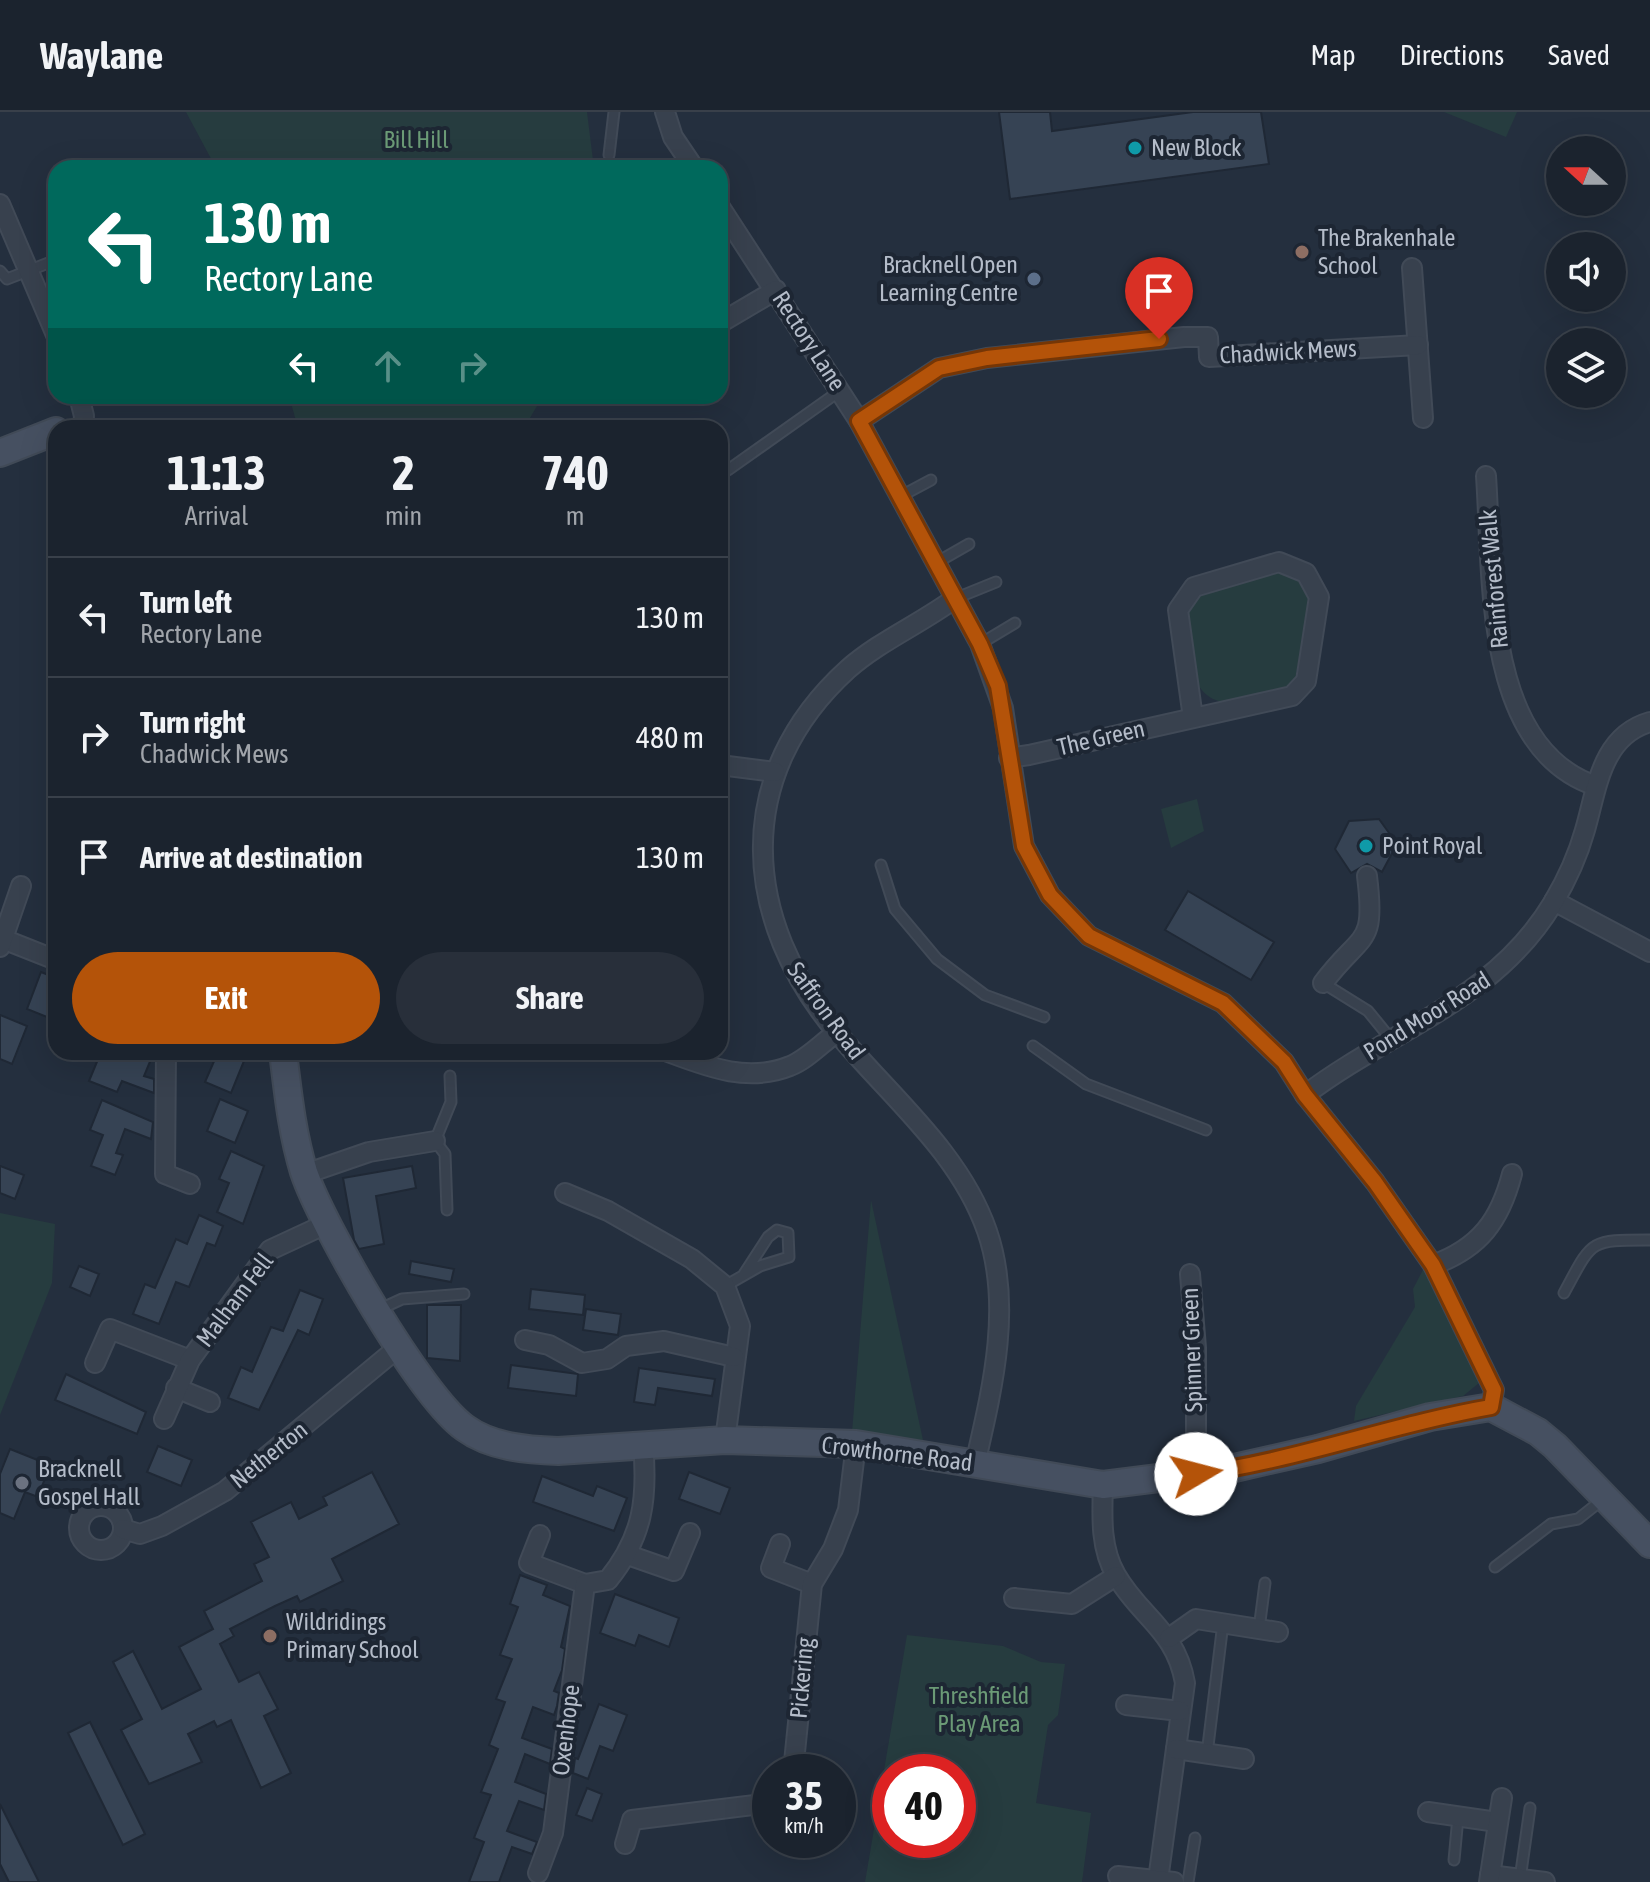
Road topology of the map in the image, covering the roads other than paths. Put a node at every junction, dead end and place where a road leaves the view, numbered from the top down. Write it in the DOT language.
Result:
graph roads {
  1 [pos="614,112"];
  2 [pos="665,112"];
  3 [pos="609,155"];
  4 [pos="689,160"];
  5 [pos="0,204"];
  6 [pos="728,219"];
  7 [pos="6,229"];
  8 [pos="48,263"];
  9 [pos="1412,268"];
  10 [pos="31,270"];
  11 [pos="0,271"];
  12 [pos="776,290"];
  13 [pos="48,314"];
  14 [pos="728,318"];
  15 [pos="1418,345"];
  16 [pos="841,390"];
  17 [pos="1423,418"];
  18 [pos="859,421"];
  19 [pos="48,434"];
  20 [pos="0,453"];
  21 [pos="728,470"];
  22 [pos="1486,476"];
  23 [pos="931,480"];
  24 [pos="901,496"];
  25 [pos="969,544"];
  26 [pos="934,564"];
  27 [pos="996,582"];
  28 [pos="954,599"];
  29 [pos="1015,623"];
  30 [pos="980,644"];
  31 [pos="1193,718"];
  32 [pos="1650,722"];
  33 [pos="1009,758"];
  34 [pos="728,766"];
  35 [pos="775,772"];
  36 [pos="1596,786"];
  37 [pos="881,865"];
  38 [pos="1367,876"];
  39 [pos="21,886"];
  40 [pos="1554,901"];
  41 [pos="2,943"];
  42 [pos="1650,952"];
  43 [pos="48,957"];
  44 [pos="1323,983"];
  45 [pos="1044,1017"];
  46 [pos="836,1033"];
  47 [pos="1390,1038"];
  48 [pos="1033,1046"];
  49 [pos="166,1060"];
  50 [pos="284,1060"];
  51 [pos="690,1060"];
  52 [pos="450,1076"];
  53 [pos="1305,1095"];
  54 [pos="1206,1130"];
  55 [pos="435,1141"];
  56 [pos="305,1174"];
  57 [pos="1512,1174"];
  58 [pos="589,1182"];
  59 [pos="190,1184"];
  60 [pos="447,1210"];
  61 [pos="326,1224"];
  62 [pos="1650,1240"];
  63 [pos="1433,1265"];
  64 [pos="744,1274"];
  65 [pos="1190,1274"];
  66 [pos="725,1286"];
  67 [pos="1564,1293"];
  68 [pos="464,1294"];
  69 [pos="378,1310"];
  70 [pos="525,1340"];
  71 [pos="400,1346"];
  72 [pos="734,1357"];
  73 [pos="190,1360"];
  74 [pos="95,1363"];
  75 [pos="176,1388"];
  76 [pos="210,1402"];
  77 [pos="1491,1407"];
  78 [pos="164,1419"];
  79 [pos="725,1440"];
  80 [pos="643,1444"];
  81 [pos="856,1444"];
  82 [pos="975,1464"];
  83 [pos="1196,1474"];
  84 [pos="1103,1485"];
  85 [pos="1605,1497"];
  86 [pos="123,1529"];
  87 [pos="690,1533"];
  88 [pos="540,1535"];
  89 [pos="780,1544"];
  90 [pos="1650,1544"];
  91 [pos="628,1555"];
  92 [pos="1495,1567"];
  93 [pos="1116,1576"];
  94 [pos="1265,1583"];
  95 [pos="585,1584"];
  96 [pos="812,1584"];
  97 [pos="1014,1598"];
  98 [pos="1223,1623"];
  99 [pos="1259,1629"];
  100 [pos="1278,1632"];
  101 [pos="1169,1638"];
  102 [pos="1126,1705"];
  103 [pos="1180,1711"];
  104 [pos="1176,1749"];
  105 [pos="795,1754"];
  106 [pos="1207,1754"];
  107 [pos="1244,1759"];
  108 [pos="1502,1798"];
  109 [pos="752,1805"];
  110 [pos="1530,1808"];
  111 [pos="1428,1812"];
  112 [pos="1458,1817"];
  113 [pos="1497,1822"];
  114 [pos="1195,1838"];
  115 [pos="625,1844"];
  116 [pos="1454,1860"];
  117 [pos="538,1873"];
  118 [pos="1118,1876"];
  119 [pos="1489,1878"];
  120 [pos="1520,1879"];
  121 [pos="1166,1881"];
  122 [pos="1188,1882"];
  123 [pos="1545,1882"];
  1 -- 3 [label="lane"];
  2 -- 4 [label="street"];
  5 -- 7 [label="street"];
  6 -- 12 [label="street, Rectory Lane"];
  7 -- 10 [label="street"];
  8 -- 10 [label="lane"];
  9 -- 15 [label="street"];
  10 -- 11 [label="lane"];
  10 -- 13 [label="street"];
  12 -- 14 [label="street"];
  12 -- 16 [label="street, Rectory Lane"];
  15 -- 17 [label="street"];
  15 -- 18 [label="street, Chadwick Mews"];
  16 -- 18 [label="street, Rectory Lane"];
  16 -- 21 [label="lane"];
  18 -- 24 [label="street, Rectory Lane"];
  19 -- 20 [label="street"];
  22 -- 36 [label="street, Rainforest Walk"];
  23 -- 24 [label="lane"];
  24 -- 26 [label="street, Rectory Lane"];
  25 -- 26 [label="lane"];
  26 -- 28 [label="street, Rectory Lane"];
  27 -- 28 [label="lane"];
  28 -- 30 [label="street, Rectory Lane"];
  28 -- 35 [label="street, Saffron Road"];
  29 -- 30 [label="lane"];
  30 -- 33 [label="street, Rectory Lane"];
  31 -- 31 [label="street, The Green"];
  31 -- 33 [label="street, The Green"];
  32 -- 36 [label="street, Pond Moor Road"];
  33 -- 53 [label="street, Rectory Lane"];
  34 -- 35 [label="street"];
  35 -- 46 [label="street, Saffron Road"];
  36 -- 40 [label="street, Pond Moor Road"];
  37 -- 45 [label="lane"];
  38 -- 44 [label="street"];
  39 -- 41 [label="street"];
  40 -- 42 [label="street"];
  40 -- 47 [label="street, Pond Moor Road"];
  41 -- 43 [label="street"];
  44 -- 47 [label="lane"];
  46 -- 51 [label="street"];
  46 -- 82 [label="street, Saffron Road"];
  47 -- 53 [label="street, Pond Moor Road"];
  48 -- 54 [label="lane"];
  49 -- 59 [label="street"];
  50 -- 56 [label="street, Crowthorne Road"];
  52 -- 55 [label="lane"];
  53 -- 63 [label="street, Rectory Lane"];
  55 -- 56 [label="street"];
  55 -- 60 [label="lane"];
  56 -- 61 [label="street, Crowthorne Road"];
  57 -- 63 [label="street"];
  58 -- 66 [label="street"];
  61 -- 69 [label="street, Crowthorne Road"];
  61 -- 73 [label="street, Malham Fell"];
  62 -- 67 [label="lane"];
  63 -- 77 [label="street, Rectory Lane"];
  64 -- 64 [label="lane"];
  64 -- 66 [label="lane"];
  65 -- 83 [label="street, Spinner Green"];
  66 -- 72 [label="street"];
  68 -- 69 [label="lane"];
  69 -- 71 [label="street, Crowthorne Road"];
  70 -- 72 [label="street"];
  71 -- 80 [label="street, Crowthorne Road"];
  71 -- 86 [label="street, Netherton"];
  72 -- 79 [label="street"];
  73 -- 74 [label="street, Malham Fell"];
  73 -- 75 [label="street, Malham Fell"];
  75 -- 76 [label="street"];
  75 -- 78 [label="street, Malham Fell"];
  77 -- 83 [label="street, Crowthorne Road"];
  77 -- 85 [label="street"];
  79 -- 80 [label="street, Crowthorne Road"];
  79 -- 81 [label="street, Crowthorne Road"];
  80 -- 91 [label="street"];
  81 -- 82 [label="street, Crowthorne Road"];
  81 -- 96 [label="street, Pickering"];
  82 -- 84 [label="street, Crowthorne Road"];
  83 -- 84 [label="street, Crowthorne Road"];
  84 -- 93 [label="street"];
  85 -- 90 [label="street"];
  85 -- 92 [label="lane"];
  87 -- 91 [label="street"];
  88 -- 95 [label="street"];
  89 -- 96 [label="street"];
  91 -- 95 [label="street"];
  93 -- 97 [label="street"];
  93 -- 101 [label="street"];
  94 -- 99 [label="lane"];
  95 -- 117 [label="street, Oxenhope"];
  96 -- 105 [label="street, Pickering"];
  98 -- 99 [label="street"];
  98 -- 101 [label="street"];
  98 -- 106 [label="lane"];
  99 -- 100 [label="street"];
  101 -- 103 [label="street"];
  102 -- 103 [label="street"];
  103 -- 104 [label="street"];
  104 -- 106 [label="street"];
  104 -- 121 [label="street"];
  106 -- 107 [label="street"];
  108 -- 113 [label="street"];
  109 -- 115 [label="street"];
  110 -- 120 [label="lane"];
  111 -- 112 [label="street"];
  112 -- 113 [label="street"];
  112 -- 116 [label="lane"];
  113 -- 119 [label="street"];
  114 -- 122 [label="lane"];
  118 -- 121 [label="street"];
  119 -- 120 [label="street"];
  120 -- 123 [label="street"];
}
